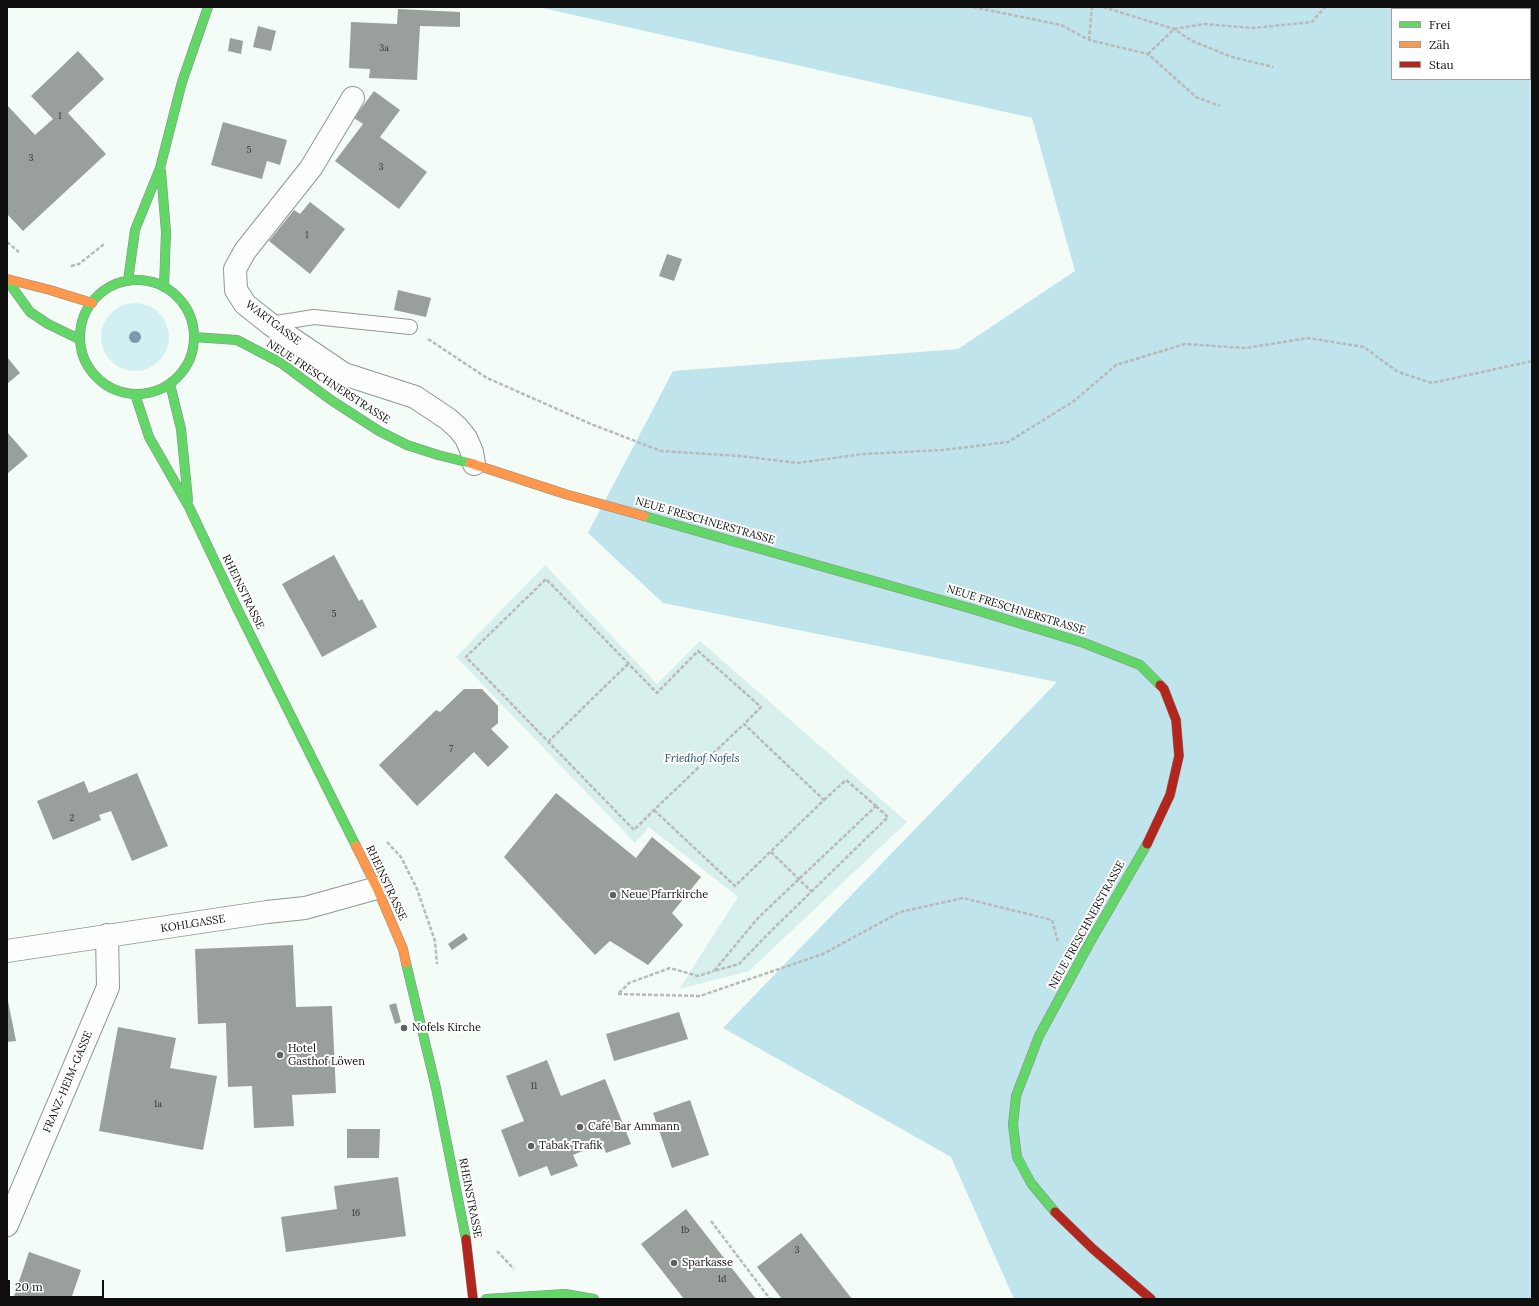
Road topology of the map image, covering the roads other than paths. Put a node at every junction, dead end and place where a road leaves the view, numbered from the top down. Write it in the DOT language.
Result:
graph roads {
  1 [pos="208,7"];
  2 [pos="353,98"];
  3 [pos="160,168"];
  4 [pos="7,280"];
  5 [pos="128,281"];
  6 [pos="164,287"];
  7 [pos="92,303"];
  8 [pos="270,324"];
  9 [pos="410,327"];
  10 [pos="194,337"];
  11 [pos="79,339"];
  12 [pos="170,384"];
  13 [pos="135,394"];
  14 [pos="474,464"];
  15 [pos="189,507"];
  16 [pos="377,888"];
  17 [pos="107,936"];
  18 [pos="7,951"];
  19 [pos="7,1225"];
  20 [pos="473,1299"];
  21 [pos="486,1299"];
  22 [pos="594,1299"];
  23 [pos="1151,1299"];
  1 -- 3 [label="main road"];
  2 -- 8 [label="street, WARTGASSE"];
  3 -- 5 [label="main road"];
  3 -- 6 [label="main road"];
  4 -- 7 [label="main road"];
  4 -- 11 [label="main road"];
  5 -- 6 [label="main road"];
  5 -- 7 [label="main road"];
  6 -- 10 [label="main road"];
  7 -- 11 [label="main road"];
  8 -- 9 [label="lane"];
  8 -- 14 [label="street, WARTGASSE"];
  10 -- 12 [label="main road"];
  10 -- 14 [label="main road, NEUE FRESCHNERSTRASSE"];
  11 -- 13 [label="main road"];
  12 -- 13 [label="main road"];
  12 -- 15 [label="main road, RHEINSTRASSE"];
  13 -- 15 [label="main road, RHEINSTRASSE"];
  14 -- 23 [label="main road, NEUE FRESCHNERSTRASSE"];
  15 -- 16 [label="main road, RHEINSTRASSE"];
  16 -- 17 [label="street, KOHLGASSE"];
  16 -- 20 [label="main road, RHEINSTRASSE"];
  17 -- 18 [label="street, KOHLGASSE"];
  17 -- 19 [label="street, FRANZ-HEIM-GASSE"];
  21 -- 22 [label="main road"];
}
